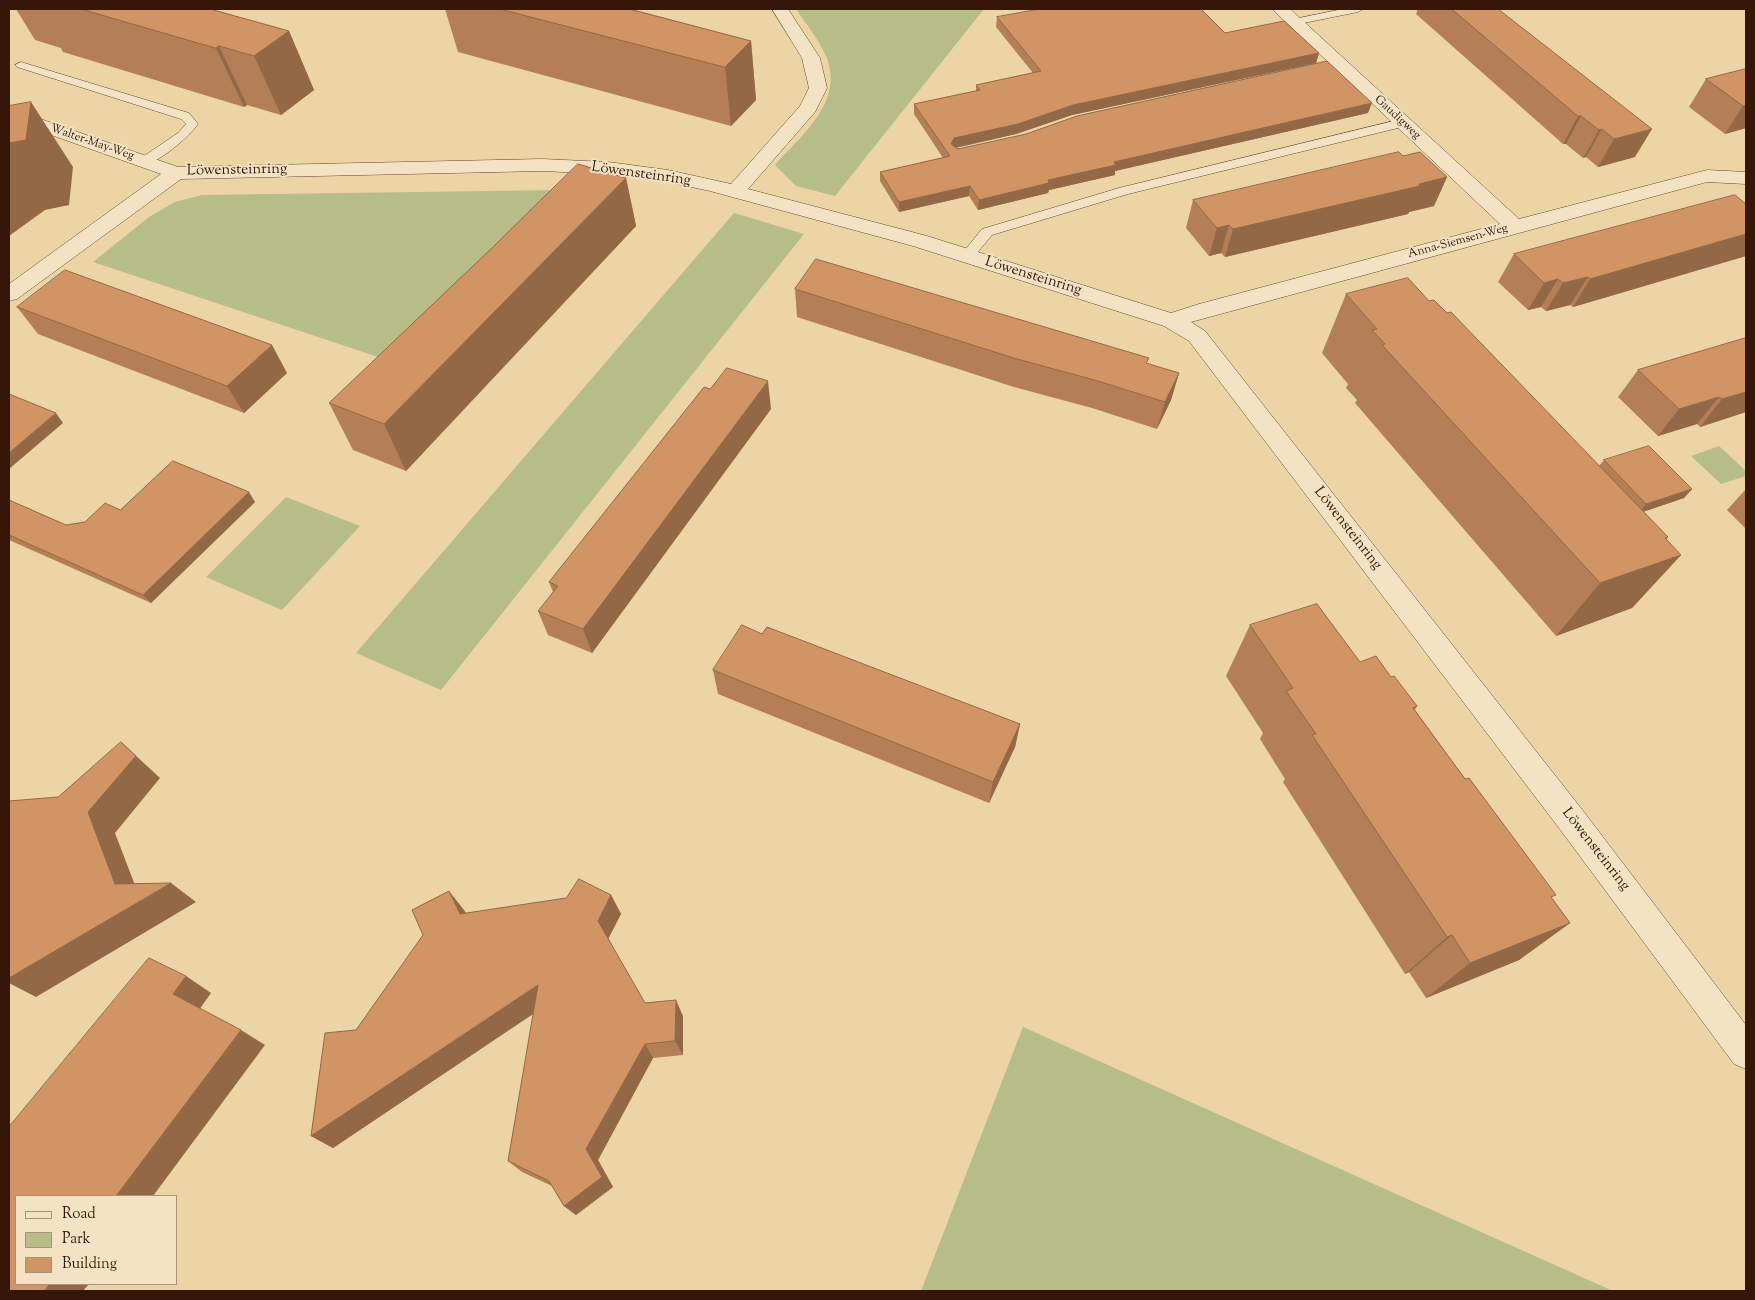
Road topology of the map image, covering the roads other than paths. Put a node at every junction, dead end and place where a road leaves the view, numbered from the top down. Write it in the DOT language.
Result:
graph roads {
  1 [pos="780,9"];
  2 [pos="1280,9"];
  3 [pos="1358,9"];
  4 [pos="1294,22"];
  5 [pos="21,65"];
  6 [pos="9,114"];
  7 [pos="1402,122"];
  8 [pos="145,161"];
  9 [pos="176,173"];
  10 [pos="1746,178"];
  11 [pos="735,192"];
  12 [pos="1515,227"];
  13 [pos="967,256"];
  14 [pos="9,294"];
  15 [pos="1172,321"];
  16 [pos="1746,1052"];
  1 -- 11 [label="street"];
  2 -- 4 [label="street, Gaudigweg"];
  3 -- 4 [label="lane"];
  4 -- 7 [label="street, Gaudigweg"];
  5 -- 8 [label="lane"];
  6 -- 8 [label="street, Walter-May-Weg"];
  7 -- 12 [label="street, Gaudigweg"];
  7 -- 13 [label="lane"];
  8 -- 9 [label="street, Walter-May-Weg"];
  9 -- 11 [label="street, Löwensteinring"];
  9 -- 14 [label="street, Löwensteinring"];
  10 -- 12 [label="street, Anna-Siemsen-Weg"];
  11 -- 13 [label="street, Löwensteinring"];
  12 -- 15 [label="street, Anna-Siemsen-Weg"];
  13 -- 15 [label="street, Löwensteinring"];
  15 -- 16 [label="street, Löwensteinring"];
}
